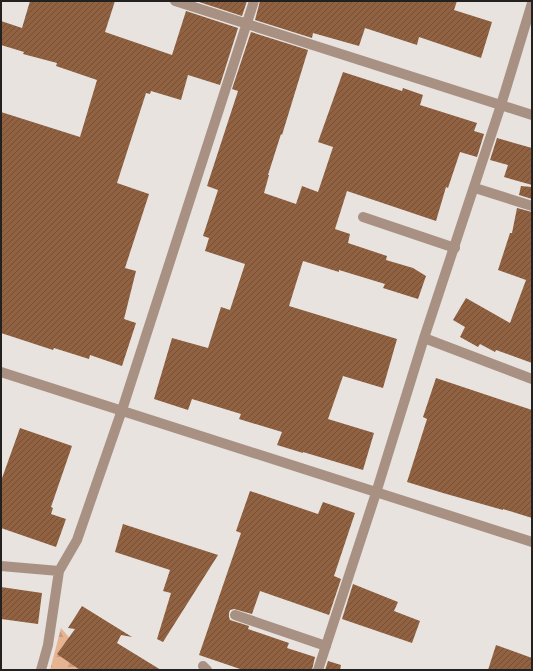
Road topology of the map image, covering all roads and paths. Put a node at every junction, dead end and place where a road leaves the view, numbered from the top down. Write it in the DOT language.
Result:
graph roads {
  1 [pos="174,1"];
  2 [pos="254,1"];
  3 [pos="532,2"];
  4 [pos="246,23"];
  5 [pos="501,105"];
  6 [pos="532,115"];
  7 [pos="475,188"];
  8 [pos="532,206"];
  9 [pos="363,217"];
  10 [pos="455,248"];
  11 [pos="424,338"];
  12 [pos="1,372"];
  13 [pos="532,379"];
  14 [pos="122,410"];
  15 [pos="376,493"];
  16 [pos="532,542"];
  17 [pos="1,566"];
  18 [pos="59,571"];
  19 [pos="235,614"];
  20 [pos="326,646"];
  21 [pos="41,670"];
  22 [pos="318,670"];
  1 -- 4 [label="street"];
  2 -- 4 [label="street"];
  3 -- 5 [label="street"];
  4 -- 5 [label="street"];
  4 -- 14 [label="street"];
  5 -- 6 [label="street"];
  5 -- 7 [label="street"];
  7 -- 8 [label="street"];
  7 -- 10 [label="street"];
  9 -- 10 [label="street"];
  10 -- 11 [label="street"];
  11 -- 13 [label="street"];
  11 -- 15 [label="street"];
  12 -- 14 [label="street"];
  14 -- 15 [label="street"];
  14 -- 18 [label="street"];
  15 -- 16 [label="street"];
  15 -- 20 [label="street"];
  17 -- 18 [label="street"];
  18 -- 21 [label="street"];
  19 -- 20 [label="street"];
  20 -- 22 [label="street"];
}
